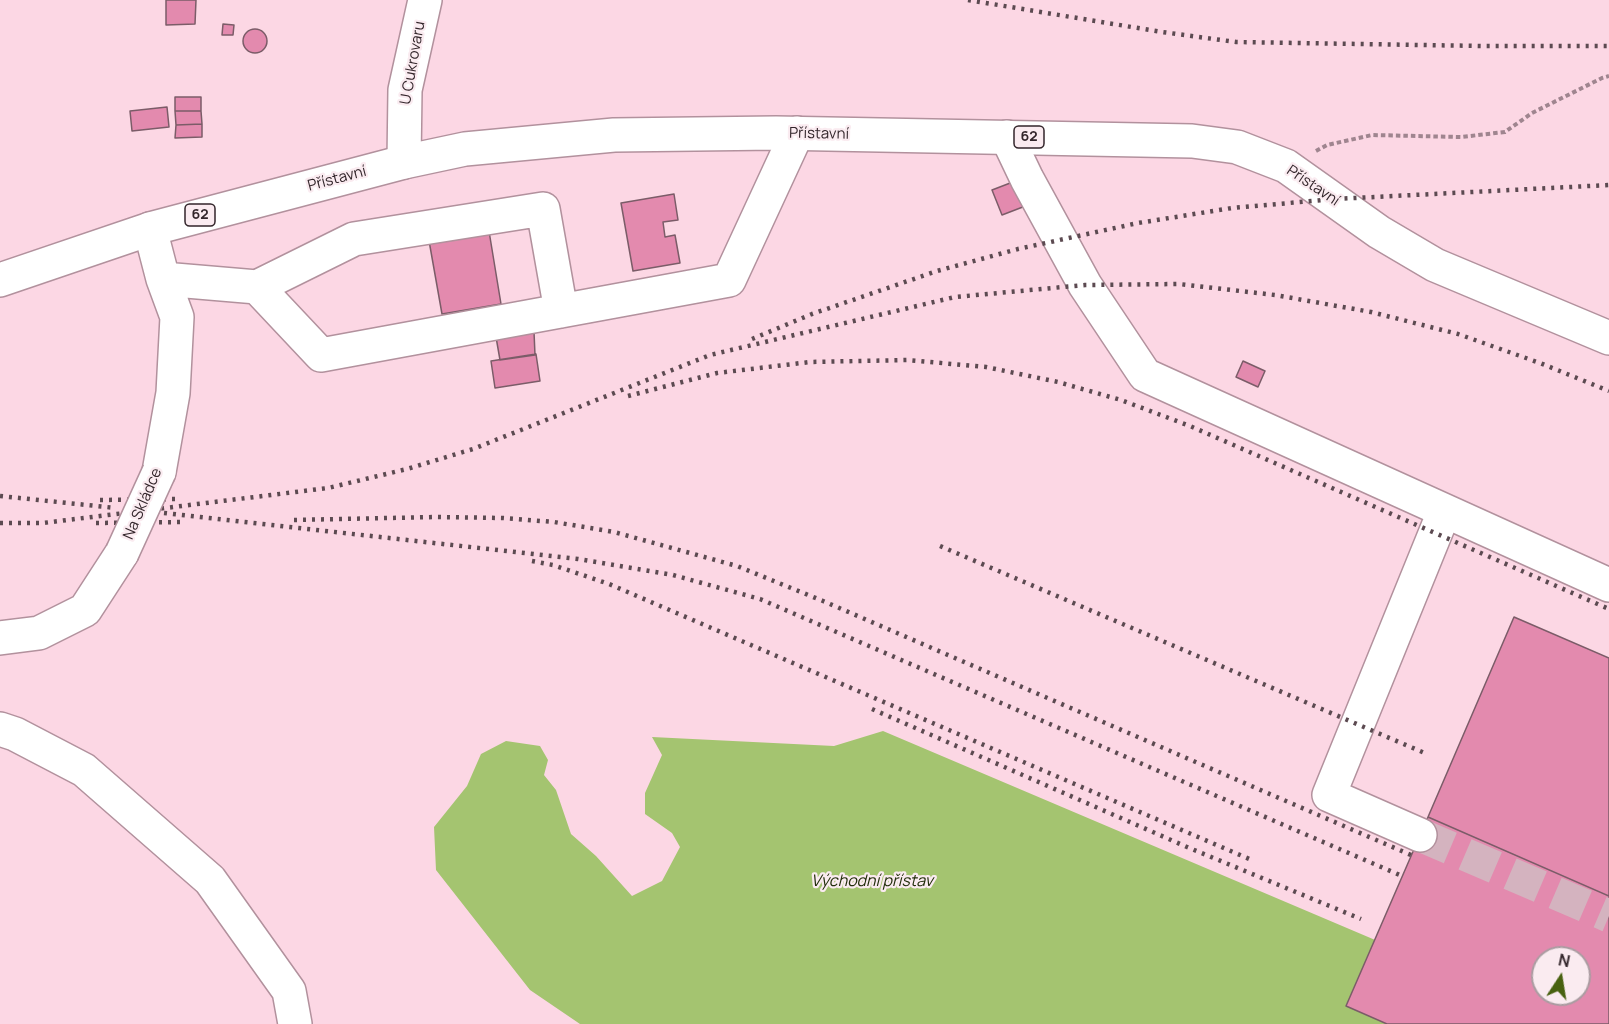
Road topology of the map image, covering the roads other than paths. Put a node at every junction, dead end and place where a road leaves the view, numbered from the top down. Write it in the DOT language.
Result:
graph roads {
  1 [pos="424,0"];
  2 [pos="797,133"];
  3 [pos="1007,137"];
  4 [pos="404,162"];
  5 [pos="150,228"];
  6 [pos="164,279"];
  7 [pos="0,280"];
  8 [pos="257,287"];
  9 [pos="561,311"];
  10 [pos="1609,338"];
  11 [pos="1444,512"];
  12 [pos="1609,585"];
  13 [pos="0,638"];
  14 [pos="0,729"];
  15 [pos="1420,835"];
  16 [pos="295,1024"];
  1 -- 4 [label="main road, U Cukrovaru"];
  2 -- 3 [label="main road, Přístavní / 62"];
  2 -- 4 [label="main road, Přístavní / 62"];
  2 -- 9 [label="main road"];
  3 -- 10 [label="main road, Přístavní / 62"];
  3 -- 11 [label="main road"];
  4 -- 5 [label="main road, Přístavní / 62"];
  5 -- 6 [label="main road, Na Skládce"];
  5 -- 7 [label="main road, Přístavní / 62"];
  6 -- 8 [label="main road"];
  6 -- 13 [label="main road, Na Skládce, bridge"];
  8 -- 9 [label="main road"];
  8 -- 9 [label="main road"];
  11 -- 12 [label="main road"];
  11 -- 15 [label="main road"];
  14 -- 16 [label="main road"];
}
